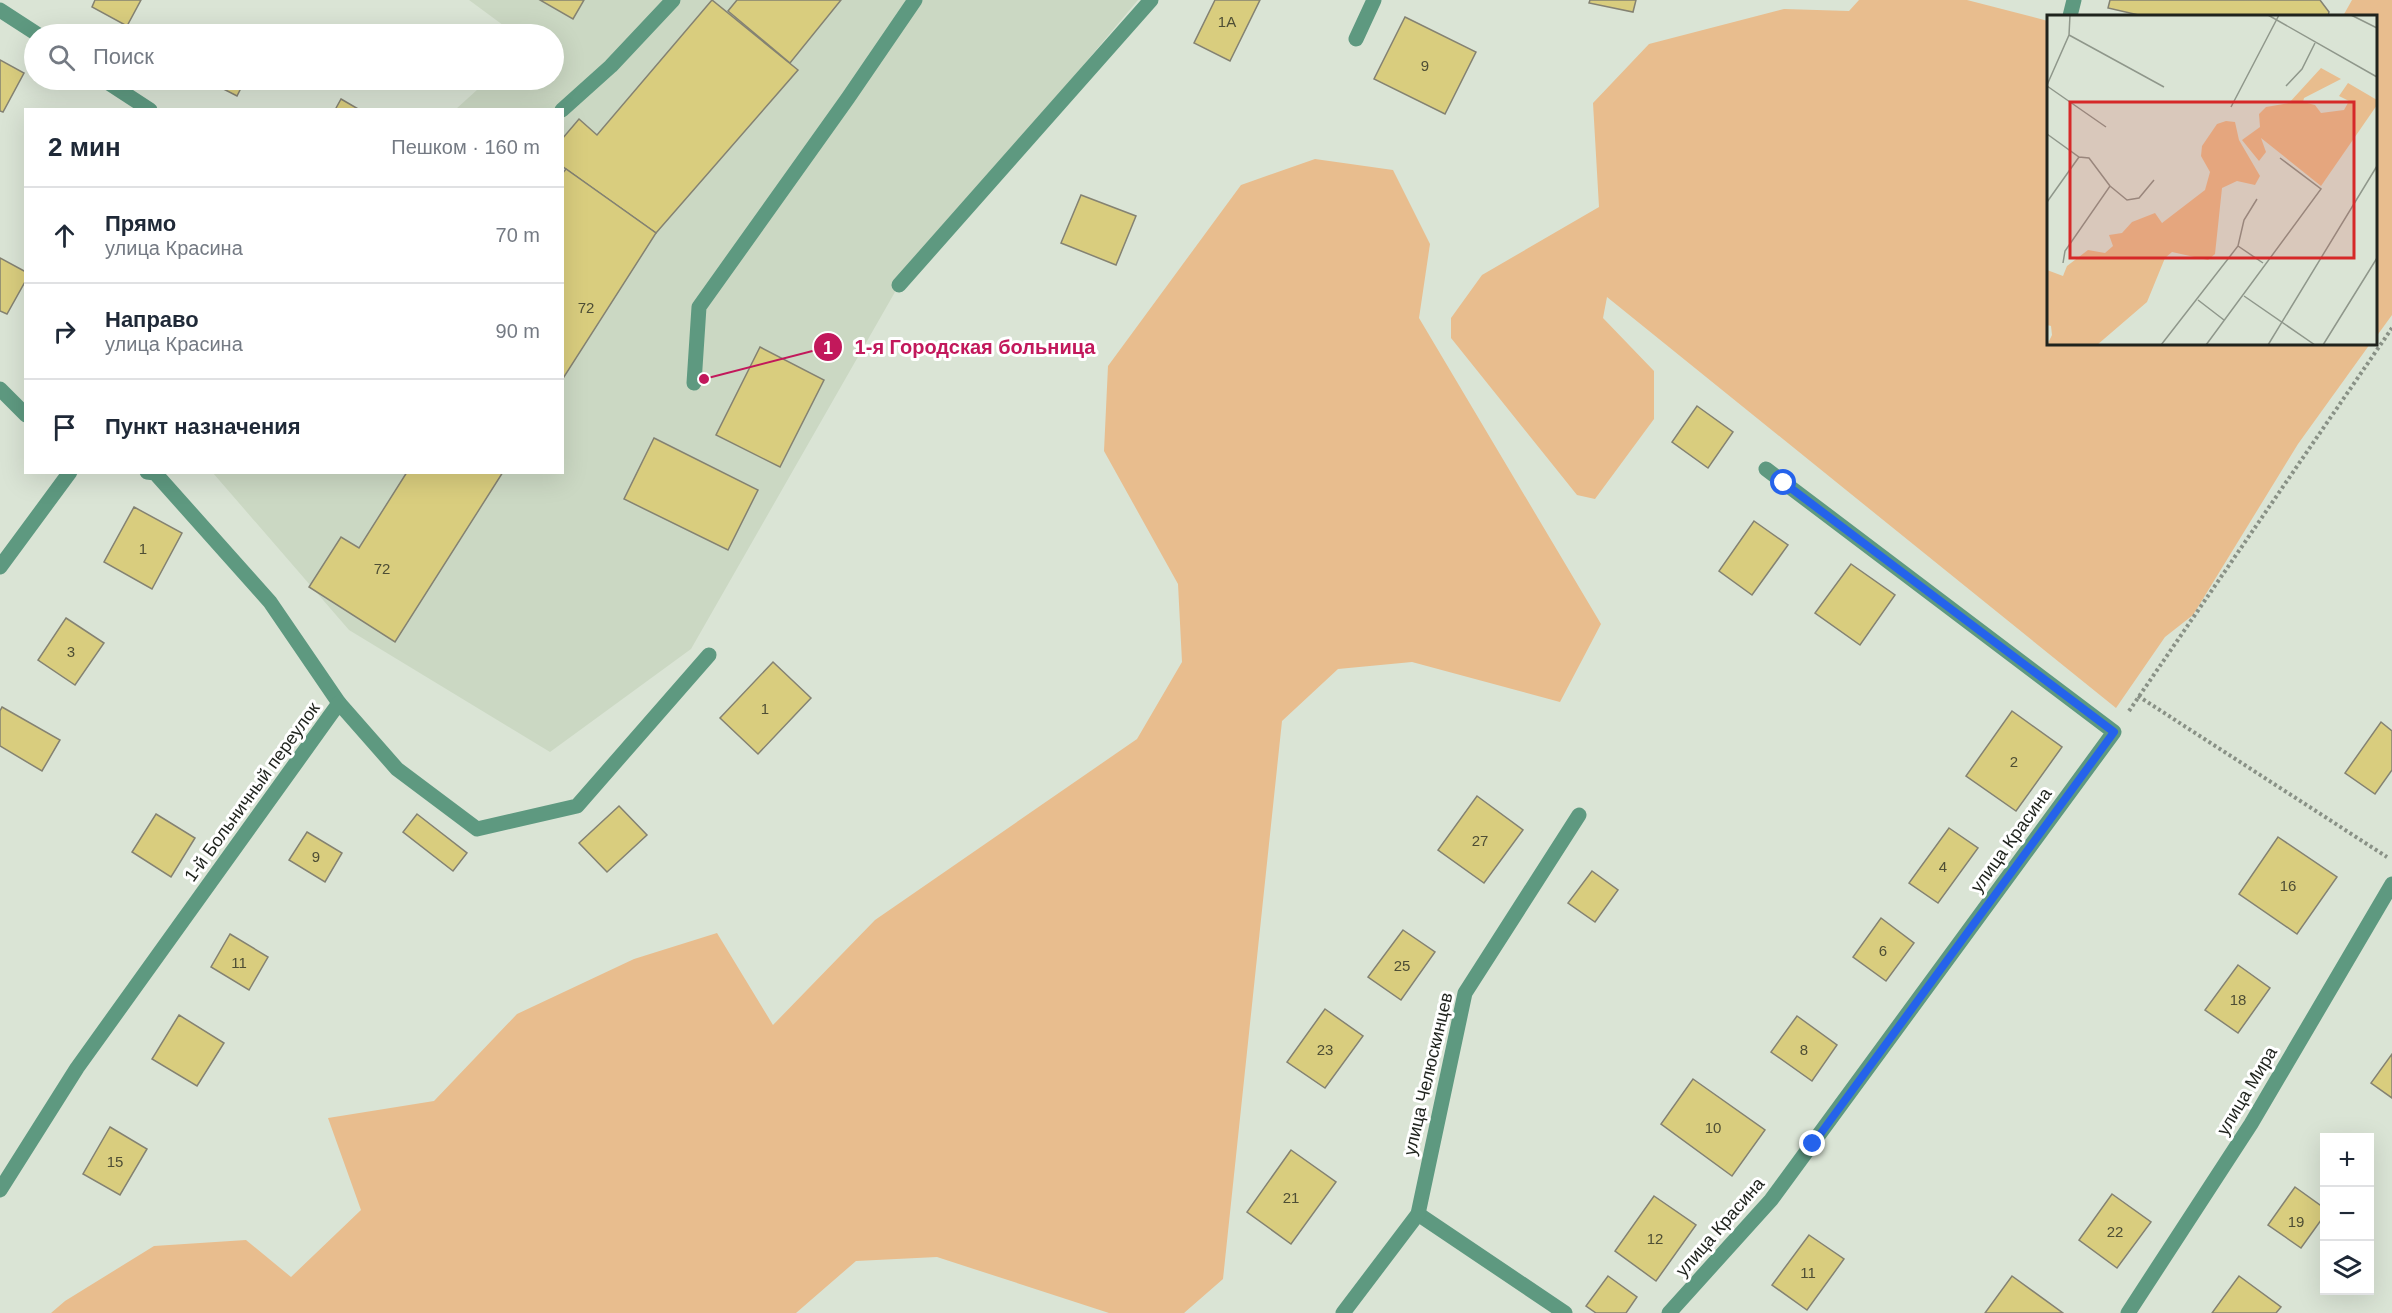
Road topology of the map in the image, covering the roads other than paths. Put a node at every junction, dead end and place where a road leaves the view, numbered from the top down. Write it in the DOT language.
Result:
graph roads {
  1 [pos="673,0"];
  2 [pos="915,0"];
  3 [pos="1151,0"];
  4 [pos="1374,0"];
  5 [pos="2074,0"];
  6 [pos="0,10"];
  7 [pos="2070,15"];
  8 [pos="24,26"];
  9 [pos="1356,39"];
  10 [pos="119,90"];
  11 [pos="147,108"];
  12 [pos="564,108"];
  13 [pos="900,285"];
  14 [pos="694,383"];
  15 [pos="0,389"];
  16 [pos="24,413"];
  17 [pos="1766,470"];
  18 [pos="69,474"];
  19 [pos="156,474"];
  20 [pos="0,567"];
  21 [pos="708,655"];
  22 [pos="339,703"];
  23 [pos="1579,815"];
  24 [pos="2392,884"];
  25 [pos="0,1190"];
  26 [pos="1418,1214"];
  27 [pos="1343,1313"];
  28 [pos="1565,1313"];
  29 [pos="1669,1313"];
  30 [pos="2128,1313"];
  1 -- 12 [label="street"];
  2 -- 14 [label="street"];
  3 -- 13 [label="street"];
  4 -- 9 [label="street"];
  5 -- 7 [label="street"];
  6 -- 8 [label="street"];
  10 -- 11 [label="street"];
  15 -- 16 [label="street"];
  17 -- 29 [label="street, улица Красина"];
  18 -- 20 [label="street"];
  19 -- 22 [label="street"];
  21 -- 22 [label="street, 1-й Больничный переулок"];
  22 -- 25 [label="street, 1-й Больничный переулок"];
  23 -- 26 [label="street, улица Челюскинцев"];
  24 -- 30 [label="street, улица Мира"];
  26 -- 27 [label="street, улица Челюскинцев"];
  26 -- 28 [label="street"];
}
